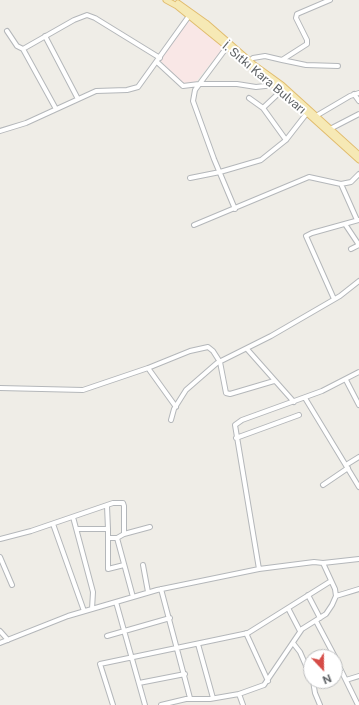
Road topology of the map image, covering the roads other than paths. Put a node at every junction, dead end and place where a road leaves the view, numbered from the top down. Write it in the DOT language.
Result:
graph roads {
  1 [pos="166,0"];
  2 [pos="173,0"];
  3 [pos="330,0"];
  4 [pos="190,16"];
  5 [pos="7,31"];
  6 [pos="46,36"];
  7 [pos="227,47"];
  8 [pos="23,49"];
  9 [pos="158,60"];
  10 [pos="282,60"];
  11 [pos="248,62"];
  12 [pos="338,66"];
  13 [pos="199,84"];
  14 [pos="274,85"];
  15 [pos="281,91"];
  16 [pos="359,93"];
  17 [pos="354,94"];
  18 [pos="249,98"];
  19 [pos="78,99"];
  20 [pos="359,101"];
  21 [pos="263,108"];
  22 [pos="56,109"];
  23 [pos="306,113"];
  24 [pos="359,114"];
  25 [pos="316,116"];
  26 [pos="330,129"];
  27 [pos="0,131"];
  28 [pos="286,140"];
  29 [pos="359,155"];
  30 [pos="359,160"];
  31 [pos="220,172"];
  32 [pos="359,174"];
  33 [pos="190,178"];
  34 [pos="341,184"];
  35 [pos="235,209"];
  36 [pos="358,220"];
  37 [pos="345,224"];
  38 [pos="194,226"];
  39 [pos="359,245"];
  40 [pos="351,249"];
  41 [pos="359,281"];
  42 [pos="334,299"];
  43 [pos="247,349"];
  44 [pos="220,362"];
  45 [pos="148,368"];
  46 [pos="359,372"];
  47 [pos="346,380"];
  48 [pos="274,381"];
  49 [pos="0,388"];
  50 [pos="305,398"];
  51 [pos="294,402"];
  52 [pos="359,405"];
  53 [pos="176,407"];
  54 [pos="299,415"];
  55 [pos="171,420"];
  56 [pos="236,438"];
  57 [pos="359,457"];
  58 [pos="347,466"];
  59 [pos="323,485"];
  60 [pos="359,488"];
  61 [pos="107,506"];
  62 [pos="73,517"];
  63 [pos="53,524"];
  64 [pos="150,527"];
  65 [pos="77,529"];
  66 [pos="108,529"];
  67 [pos="124,534"];
  68 [pos="108,538"];
  69 [pos="117,538"];
  70 [pos="0,539"];
  71 [pos="0,557"];
  72 [pos="359,559"];
  73 [pos="323,563"];
  74 [pos="124,565"];
  75 [pos="143,565"];
  76 [pos="259,569"];
  77 [pos="331,581"];
  78 [pos="12,585"];
  79 [pos="359,588"];
  80 [pos="162,589"];
  81 [pos="148,592"];
  82 [pos="308,595"];
  83 [pos="336,596"];
  84 [pos="133,597"];
  85 [pos="116,602"];
  86 [pos="288,608"];
  87 [pos="92,609"];
  88 [pos="84,612"];
  89 [pos="170,618"];
  90 [pos="318,620"];
  91 [pos="0,631"];
  92 [pos="124,631"];
  93 [pos="300,631"];
  94 [pos="246,633"];
  95 [pos="107,636"];
  96 [pos="8,640"];
  97 [pos="0,643"];
  98 [pos="293,643"];
  99 [pos="198,644"];
  100 [pos="178,648"];
  101 [pos="331,649"];
  102 [pos="132,658"];
  103 [pos="303,659"];
  104 [pos="185,674"];
  105 [pos="343,674"];
  106 [pos="359,676"];
  107 [pos="346,680"];
  108 [pos="268,681"];
  109 [pos="139,683"];
  110 [pos="314,689"];
  111 [pos="239,694"];
  112 [pos="190,698"];
  113 [pos="212,699"];
  114 [pos="178,703"];
  115 [pos="113,705"];
  116 [pos="145,705"];
  117 [pos="161,705"];
  118 [pos="212,705"];
  119 [pos="243,705"];
  120 [pos="320,705"];
  121 [pos="358,705"];
  1 -- 4 [label="main road, İ. Sıtkı Kara Bulvarı"];
  2 -- 11 [label="main road, İ. Sıtkı Kara Bulvarı"];
  3 -- 10 [label="street"];
  4 -- 7 [label="main road, İ. Sıtkı Kara Bulvarı"];
  4 -- 9 [label="street"];
  5 -- 8 [label="street"];
  6 -- 8 [label="street"];
  6 -- 9 [label="street"];
  6 -- 19 [label="street"];
  7 -- 11 [label="main road, İ. Sıtkı Kara Bulvarı"];
  7 -- 13 [label="street"];
  8 -- 22 [label="street"];
  9 -- 13 [label="street"];
  9 -- 19 [label="street"];
  10 -- 11 [label="street"];
  10 -- 12 [label="street"];
  11 -- 14 [label="main road, İ. Sıtkı Kara Bulvarı"];
  11 -- 25 [label="main road, İ. Sıtkı Kara Bulvarı"];
  13 -- 14 [label="street"];
  13 -- 31 [label="street"];
  14 -- 15 [label="main road, İ. Sıtkı Kara Bulvarı"];
  15 -- 21 [label="street"];
  15 -- 23 [label="main road, İ. Sıtkı Kara Bulvarı"];
  16 -- 17 [label="street"];
  17 -- 20 [label="street"];
  17 -- 25 [label="street"];
  18 -- 21 [label="street"];
  19 -- 22 [label="street"];
  21 -- 28 [label="street"];
  22 -- 27 [label="street"];
  23 -- 28 [label="street"];
  23 -- 30 [label="main road, İ. Sıtkı Kara Bulvarı"];
  24 -- 26 [label="street"];
  25 -- 26 [label="main road, İ. Sıtkı Kara Bulvarı"];
  26 -- 29 [label="main road, İ. Sıtkı Kara Bulvarı"];
  28 -- 31 [label="street"];
  31 -- 33 [label="street"];
  31 -- 35 [label="street"];
  32 -- 34 [label="street"];
  34 -- 35 [label="street"];
  34 -- 36 [label="street"];
  35 -- 38 [label="street"];
  36 -- 37 [label="street"];
  37 -- 39 [label="street"];
  37 -- 42 [label="street"];
  39 -- 40 [label="street"];
  41 -- 42 [label="street"];
  42 -- 43 [label="street"];
  43 -- 44 [label="street"];
  43 -- 48 [label="street"];
  44 -- 45 [label="street"];
  44 -- 48 [label="street"];
  44 -- 53 [label="street"];
  45 -- 49 [label="street"];
  45 -- 53 [label="street"];
  46 -- 47 [label="street"];
  47 -- 50 [label="street"];
  47 -- 52 [label="street"];
  48 -- 51 [label="street"];
  50 -- 51 [label="street"];
  50 -- 58 [label="street"];
  51 -- 56 [label="street"];
  53 -- 55 [label="street"];
  54 -- 56 [label="street"];
  56 -- 76 [label="street"];
  57 -- 58 [label="street"];
  58 -- 59 [label="street"];
  58 -- 60 [label="street"];
  61 -- 62 [label="street"];
  61 -- 66 [label="street"];
  61 -- 67 [label="street"];
  62 -- 63 [label="street"];
  62 -- 65 [label="street"];
  63 -- 70 [label="street"];
  63 -- 88 [label="street"];
  64 -- 67 [label="street"];
  65 -- 66 [label="street"];
  65 -- 87 [label="street"];
  66 -- 68 [label="street"];
  67 -- 69 [label="street"];
  68 -- 69 [label="street"];
  68 -- 74 [label="street"];
  69 -- 74 [label="street"];
  71 -- 78 [label="street"];
  72 -- 73 [label="street"];
  73 -- 76 [label="street"];
  73 -- 77 [label="street"];
  74 -- 84 [label="street"];
  75 -- 81 [label="street"];
  76 -- 80 [label="street"];
  77 -- 82 [label="street"];
  77 -- 83 [label="street"];
  79 -- 83 [label="street"];
  80 -- 81 [label="street"];
  80 -- 89 [label="street"];
  81 -- 84 [label="street"];
  82 -- 86 [label="street"];
  82 -- 90 [label="street"];
  83 -- 90 [label="street"];
  84 -- 85 [label="street"];
  85 -- 87 [label="street"];
  85 -- 92 [label="street"];
  86 -- 93 [label="street"];
  86 -- 94 [label="street"];
  87 -- 88 [label="street"];
  88 -- 96 [label="street"];
  89 -- 92 [label="street"];
  89 -- 100 [label="street"];
  90 -- 93 [label="street"];
  90 -- 101 [label="street"];
  91 -- 96 [label="street"];
  92 -- 95 [label="street"];
  92 -- 102 [label="street"];
  93 -- 98 [label="street"];
  94 -- 99 [label="street"];
  94 -- 108 [label="street"];
  96 -- 97 [label="street"];
  98 -- 103 [label="street"];
  98 -- 108 [label="street"];
  99 -- 100 [label="street"];
  99 -- 113 [label="street"];
  100 -- 102 [label="street"];
  100 -- 104 [label="street"];
  102 -- 109 [label="street"];
  102 -- 115 [label="street"];
  104 -- 109 [label="street"];
  104 -- 112 [label="street"];
  105 -- 107 [label="street"];
  106 -- 107 [label="street"];
  107 -- 121 [label="street"];
  108 -- 111 [label="street"];
  109 -- 116 [label="street"];
  110 -- 120 [label="street"];
  111 -- 113 [label="street"];
  111 -- 119 [label="street"];
  112 -- 113 [label="street"];
  112 -- 114 [label="street"];
  113 -- 118 [label="street"];
  114 -- 117 [label="street"];
}
